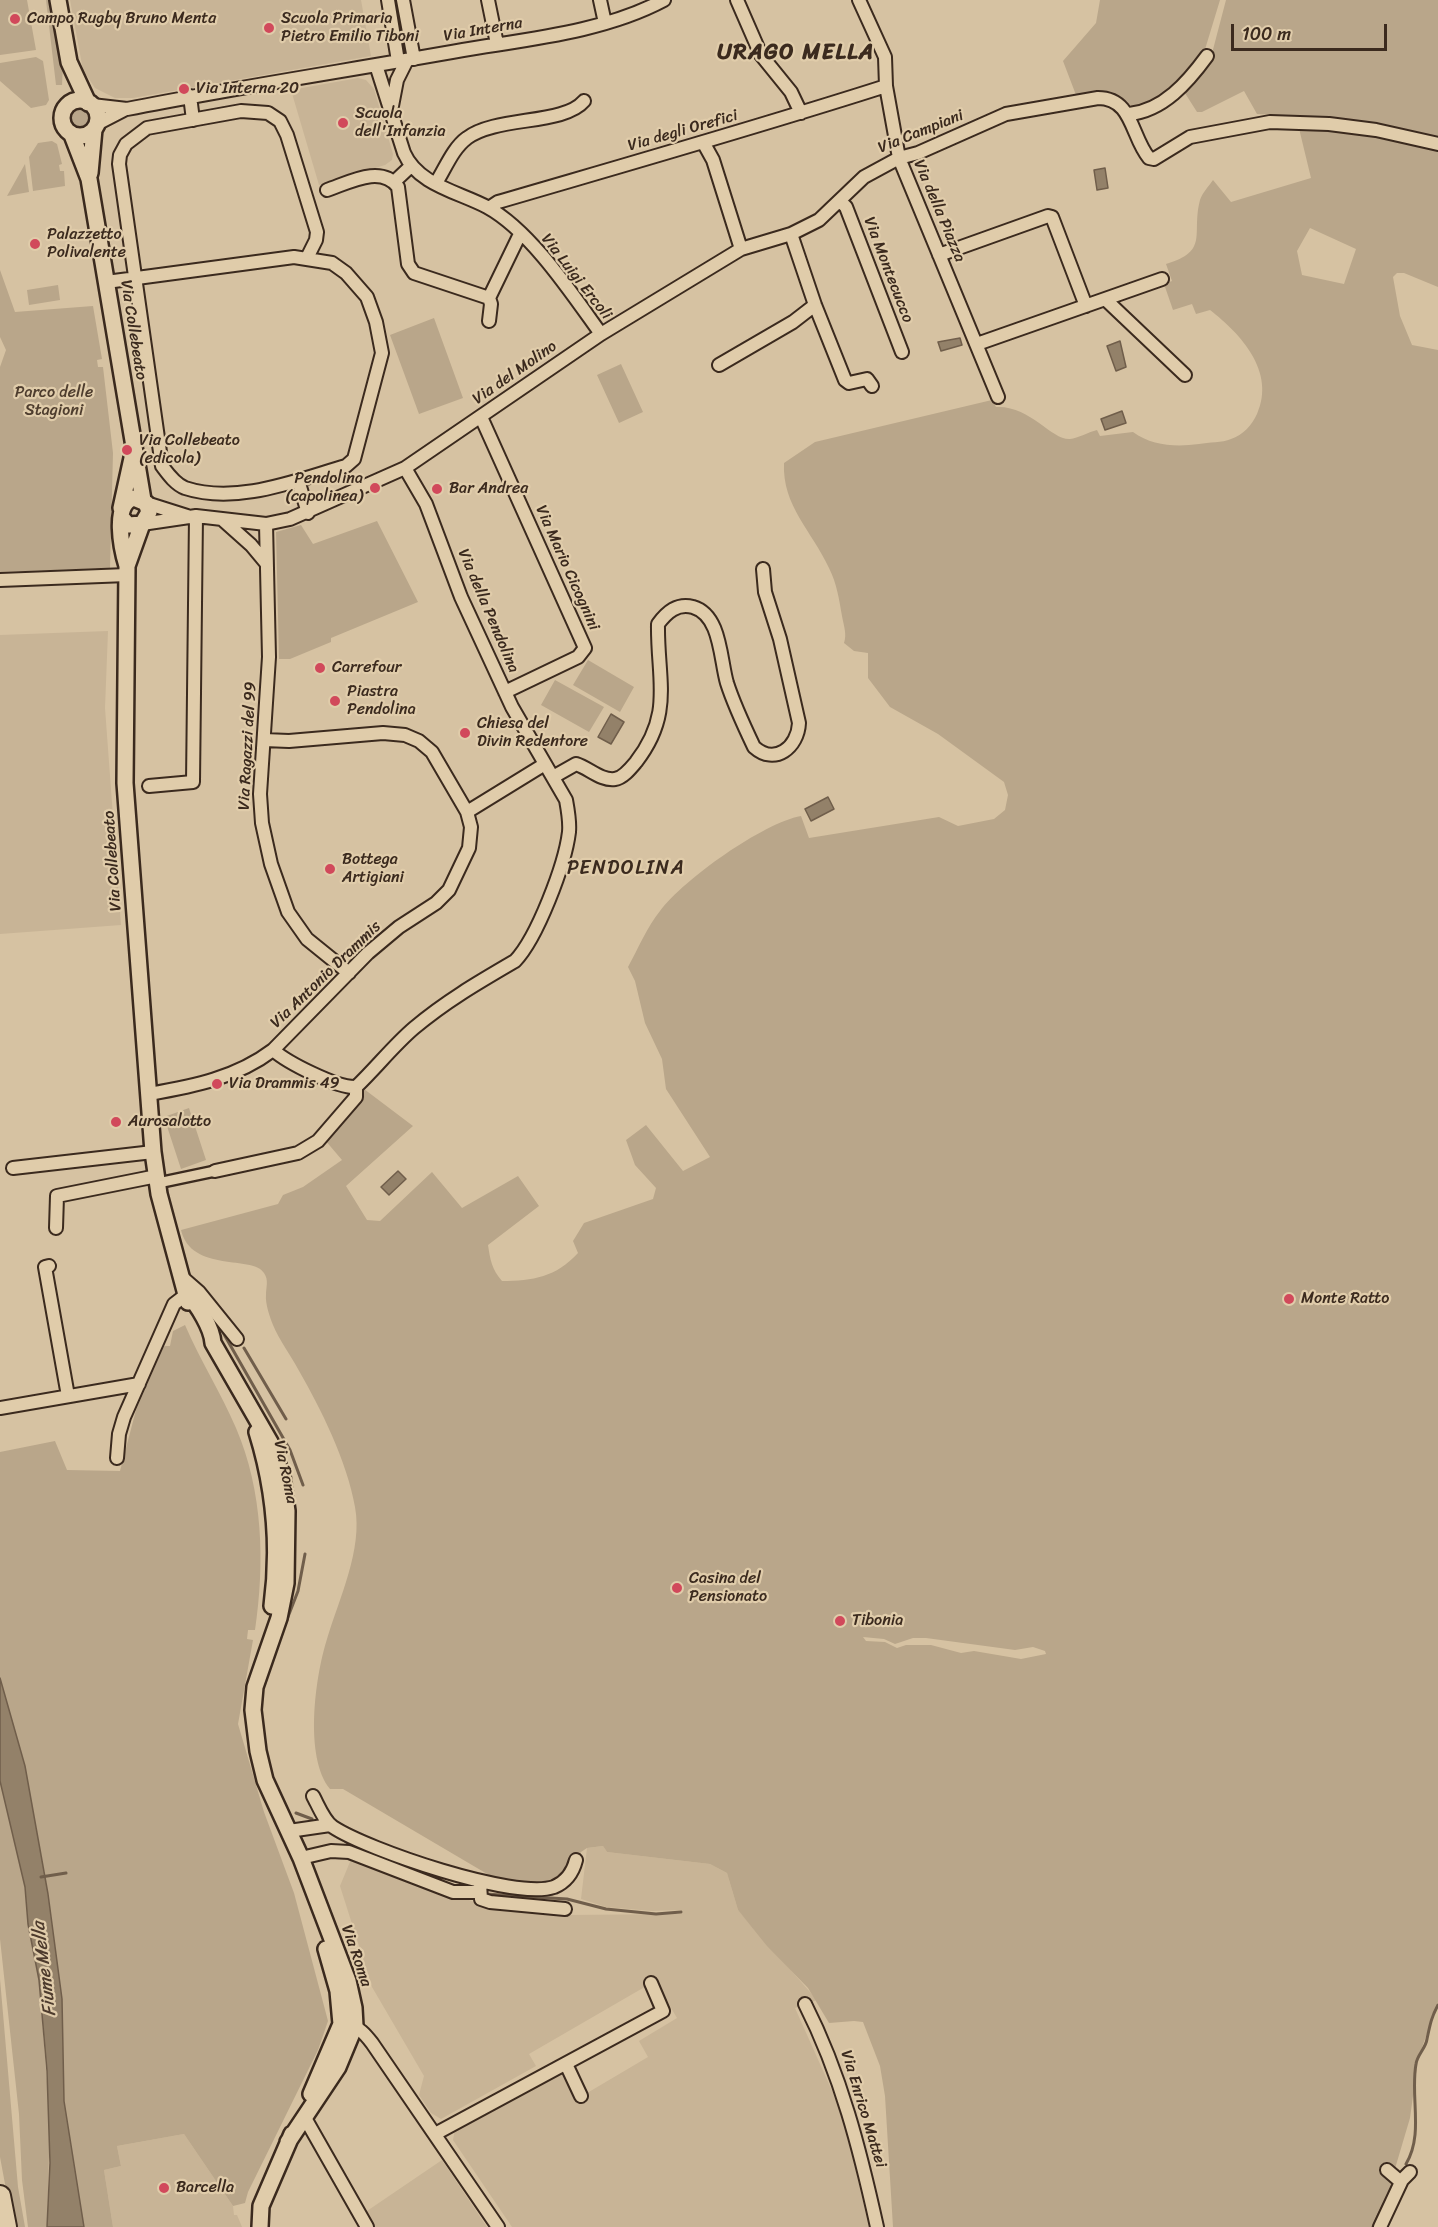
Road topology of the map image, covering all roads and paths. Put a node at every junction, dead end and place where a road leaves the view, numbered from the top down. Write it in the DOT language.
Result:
graph roads {
  1 [pos="58,0"];
  2 [pos="388,0"];
  3 [pos="403,0"];
  4 [pos="488,0"];
  5 [pos="600,0"];
  6 [pos="664,0"];
  7 [pos="737,0"];
  8 [pos="859,0"];
  9 [pos="605,23"];
  10 [pos="497,44"];
  11 [pos="1207,56"];
  12 [pos="407,60"];
  13 [pos="69,62"];
  14 [pos="376,65"];
  15 [pos="886,86"];
  16 [pos="190,96"];
  17 [pos="584,101"];
  18 [pos="90,104"];
  19 [pos="67,106"];
  20 [pos="127,109"];
  21 [pos="392,113"];
  22 [pos="801,113"];
  23 [pos="1129,114"];
  24 [pos="193,120"];
  25 [pos="95,126"];
  26 [pos="72,135"];
  27 [pos="703,142"];
  28 [pos="1438,144"];
  29 [pos="899,158"];
  30 [pos="411,166"];
  31 [pos="90,178"];
  32 [pos="394,182"];
  33 [pos="436,183"];
  34 [pos="327,190"];
  35 [pos="840,201"];
  36 [pos="489,208"];
  37 [pos="520,234"];
  38 [pos="791,234"];
  39 [pos="741,249"];
  40 [pos="939,255"];
  41 [pos="307,258"];
  42 [pos="137,278"];
  43 [pos="1162,279"];
  44 [pos="106,282"];
  45 [pos="489,298"];
  46 [pos="1105,300"];
  47 [pos="815,305"];
  48 [pos="1086,306"];
  49 [pos="489,321"];
  50 [pos="600,334"];
  51 [pos="977,344"];
  52 [pos="902,352"];
  53 [pos="719,365"];
  54 [pos="1185,375"];
  55 [pos="872,386"];
  56 [pos="998,397"];
  57 [pos="481,417"];
  58 [pos="133,452"];
  59 [pos="405,468"];
  60 [pos="298,480"];
  61 [pos="144,502"];
  62 [pos="308,513"];
  63 [pos="121,514"];
  64 [pos="194,517"];
  65 [pos="222,519"];
  66 [pos="142,524"];
  67 [pos="266,524"];
  68 [pos="266,563"];
  69 [pos="763,568"];
  70 [pos="127,571"];
  71 [pos="0,580"];
  72 [pos="505,692"];
  73 [pos="264,740"];
  74 [pos="545,764"];
  75 [pos="553,777"];
  76 [pos="149,786"];
  77 [pos="467,812"];
  78 [pos="349,973"];
  79 [pos="273,1050"];
  80 [pos="356,1088"];
  81 [pos="149,1094"];
  82 [pos="153,1152"];
  83 [pos="13,1168"];
  84 [pos="215,1171"];
  85 [pos="157,1180"];
  86 [pos="56,1228"];
  87 [pos="49,1266"];
  88 [pos="183,1278"];
  89 [pos="187,1294"];
  90 [pos="237,1339"];
  91 [pos="139,1384"];
  92 [pos="68,1396"];
  93 [pos="0,1408"];
  94 [pos="117,1458"];
  95 [pos="313,1796"];
  96 [pos="324,1826"];
  97 [pos="289,1831"];
  98 [pos="301,1858"];
  99 [pos="576,1860"];
  100 [pos="479,1886"];
  101 [pos="566,1909"];
  102 [pos="651,1983"];
  103 [pos="805,2004"];
  104 [pos="348,2025"];
  105 [pos="566,2064"];
  106 [pos="581,2096"];
  107 [pos="305,2118"];
  108 [pos="435,2134"];
  109 [pos="288,2142"];
  110 [pos="1388,2170"];
  111 [pos="1410,2172"];
  112 [pos="1401,2182"];
  113 [pos="0,2196"];
  114 [pos="6,2227"];
  115 [pos="260,2227"];
  116 [pos="367,2227"];
  117 [pos="498,2227"];
  118 [pos="877,2227"];
  119 [pos="1380,2227"];
  1 -- 13 [label="street"];
  2 -- 12 [label="street"];
  3 -- 12 [label="street"];
  4 -- 10 [label="street"];
  5 -- 9 [label="street"];
  6 -- 9 [label="street, Via Interna"];
  7 -- 22 [label="street"];
  8 -- 15 [label="street, Via della Piazza"];
  9 -- 10 [label="street, Via Interna"];
  10 -- 12 [label="street, Via Interna"];
  11 -- 23 [label="street"];
  12 -- 14 [label="street, Via Interna"];
  12 -- 21 [label="street"];
  13 -- 18 [label="street"];
  13 -- 19 [label="street"];
  14 -- 16 [label="street, Via Interna"];
  14 -- 21 [label="street"];
  15 -- 22 [label="street, Via degli Orefici"];
  15 -- 29 [label="street, Via della Piazza"];
  16 -- 20 [label="street, Via Interna"];
  16 -- 24 [label="street"];
  17 -- 33 [label="street"];
  18 -- 19 [label="street"];
  18 -- 20 [label="street, Via Interna"];
  18 -- 25 [label="street"];
  19 -- 26 [label="street"];
  20 -- 25 [label="street, Via Interna"];
  21 -- 30 [label="street"];
  22 -- 27 [label="street, Via degli Orefici"];
  23 -- 28 [label="street"];
  23 -- 29 [label="street, Via Campiani"];
  24 -- 41 [label="street"];
  24 -- 42 [label="street"];
  25 -- 26 [label="street"];
  25 -- 31 [label="street, Via Collebeato"];
  26 -- 31 [label="street, Via Collebeato"];
  27 -- 36 [label="street, Via degli Orefici"];
  27 -- 39 [label="street"];
  29 -- 35 [label="street, Via Campiani"];
  29 -- 40 [label="street, Via della Piazza"];
  30 -- 32 [label="street"];
  30 -- 33 [label="street, Via Luigi Ercoli"];
  31 -- 44 [label="street, Via Collebeato"];
  32 -- 34 [label="street"];
  32 -- 45 [label="street"];
  33 -- 36 [label="street, Via Luigi Ercoli"];
  35 -- 38 [label="street, Via Campiani"];
  35 -- 52 [label="street, Via Montecucco"];
  36 -- 37 [label="street, Via Luigi Ercoli"];
  37 -- 45 [label="street"];
  37 -- 50 [label="street, Via Luigi Ercoli"];
  38 -- 39 [label="street, Via Campiani"];
  38 -- 47 [label="street"];
  39 -- 50 [label="street, Via del Molino"];
  40 -- 48 [label="street"];
  40 -- 51 [label="street, Via della Piazza"];
  41 -- 42 [label="street"];
  41 -- 60 [label="street"];
  42 -- 44 [label="street"];
  42 -- 60 [label="street"];
  43 -- 46 [label="street"];
  44 -- 58 [label="street, Via Collebeato"];
  45 -- 49 [label="street"];
  46 -- 48 [label="street"];
  46 -- 54 [label="street"];
  47 -- 53 [label="street"];
  47 -- 55 [label="street"];
  48 -- 51 [label="street"];
  50 -- 57 [label="street, Via del Molino"];
  51 -- 56 [label="street, Via della Piazza"];
  57 -- 59 [label="street, Via del Molino"];
  57 -- 72 [label="street, Via Mario Cicognini"];
  58 -- 61 [label="street, Via Collebeato"];
  58 -- 63 [label="street, Via Collebeato"];
  59 -- 62 [label="street, Via del Molino"];
  59 -- 72 [label="street, Via della Pendolina"];
  60 -- 62 [label="street"];
  61 -- 63 [label="street"];
  61 -- 64 [label="street, Via del Molino"];
  61 -- 66 [label="street"];
  62 -- 67 [label="street, Via del Molino"];
  63 -- 66 [label="street"];
  63 -- 70 [label="street, Via Collebeato"];
  64 -- 65 [label="street, Via del Molino"];
  64 -- 66 [label="street, Via del Molino"];
  64 -- 76 [label="street"];
  65 -- 67 [label="street, Via del Molino"];
  65 -- 68 [label="street"];
  66 -- 70 [label="street, Via Collebeato"];
  67 -- 68 [label="street, Via Ragazzi del 99"];
  68 -- 73 [label="street, Via Ragazzi del 99"];
  69 -- 75 [label="street"];
  70 -- 71 [label="street"];
  70 -- 81 [label="street, Via Collebeato"];
  72 -- 74 [label="street, Via della Pendolina"];
  73 -- 77 [label="street, Via Antonio Drammis"];
  73 -- 78 [label="street, Via Ragazzi del 99"];
  74 -- 75 [label="street, Via della Pendolina"];
  74 -- 77 [label="street"];
  75 -- 80 [label="street, Via della Pendolina"];
  77 -- 78 [label="street, Via Antonio Drammis"];
  78 -- 79 [label="street, Via Antonio Drammis"];
  79 -- 80 [label="street"];
  79 -- 81 [label="street, Via Antonio Drammis"];
  80 -- 84 [label="street, Via della Pendolina"];
  81 -- 82 [label="street, Via Collebeato"];
  82 -- 83 [label="street"];
  82 -- 85 [label="street, Via Collebeato"];
  84 -- 85 [label="street"];
  85 -- 86 [label="street"];
  85 -- 88 [label="street, Via Collebeato"];
  87 -- 92 [label="street"];
  88 -- 89 [label="street, Via Collebeato"];
  88 -- 90 [label="street"];
  89 -- 91 [label="street"];
  89 -- 97 [label="street, Via Roma"];
  91 -- 92 [label="street"];
  91 -- 94 [label="street"];
  92 -- 93 [label="street"];
  95 -- 96 [label="street"];
  96 -- 97 [label="street"];
  96 -- 100 [label="street"];
  97 -- 98 [label="street, Via Roma"];
  98 -- 100 [label="street"];
  98 -- 104 [label="street, Via Roma"];
  99 -- 100 [label="street"];
  100 -- 101 [label="street"];
  102 -- 105 [label="street"];
  103 -- 118 [label="street, Via Enrico Mattei"];
  104 -- 107 [label="street, Via Roma"];
  104 -- 108 [label="street"];
  104 -- 109 [label="street, Via Roma"];
  105 -- 106 [label="street"];
  105 -- 108 [label="street"];
  107 -- 109 [label="street, Via Roma"];
  107 -- 116 [label="street"];
  108 -- 117 [label="street"];
  109 -- 115 [label="street, Via Roma"];
  110 -- 112 [label="street"];
  111 -- 112 [label="street"];
  112 -- 119 [label="street"];
  113 -- 114 [label="highway"];
}
